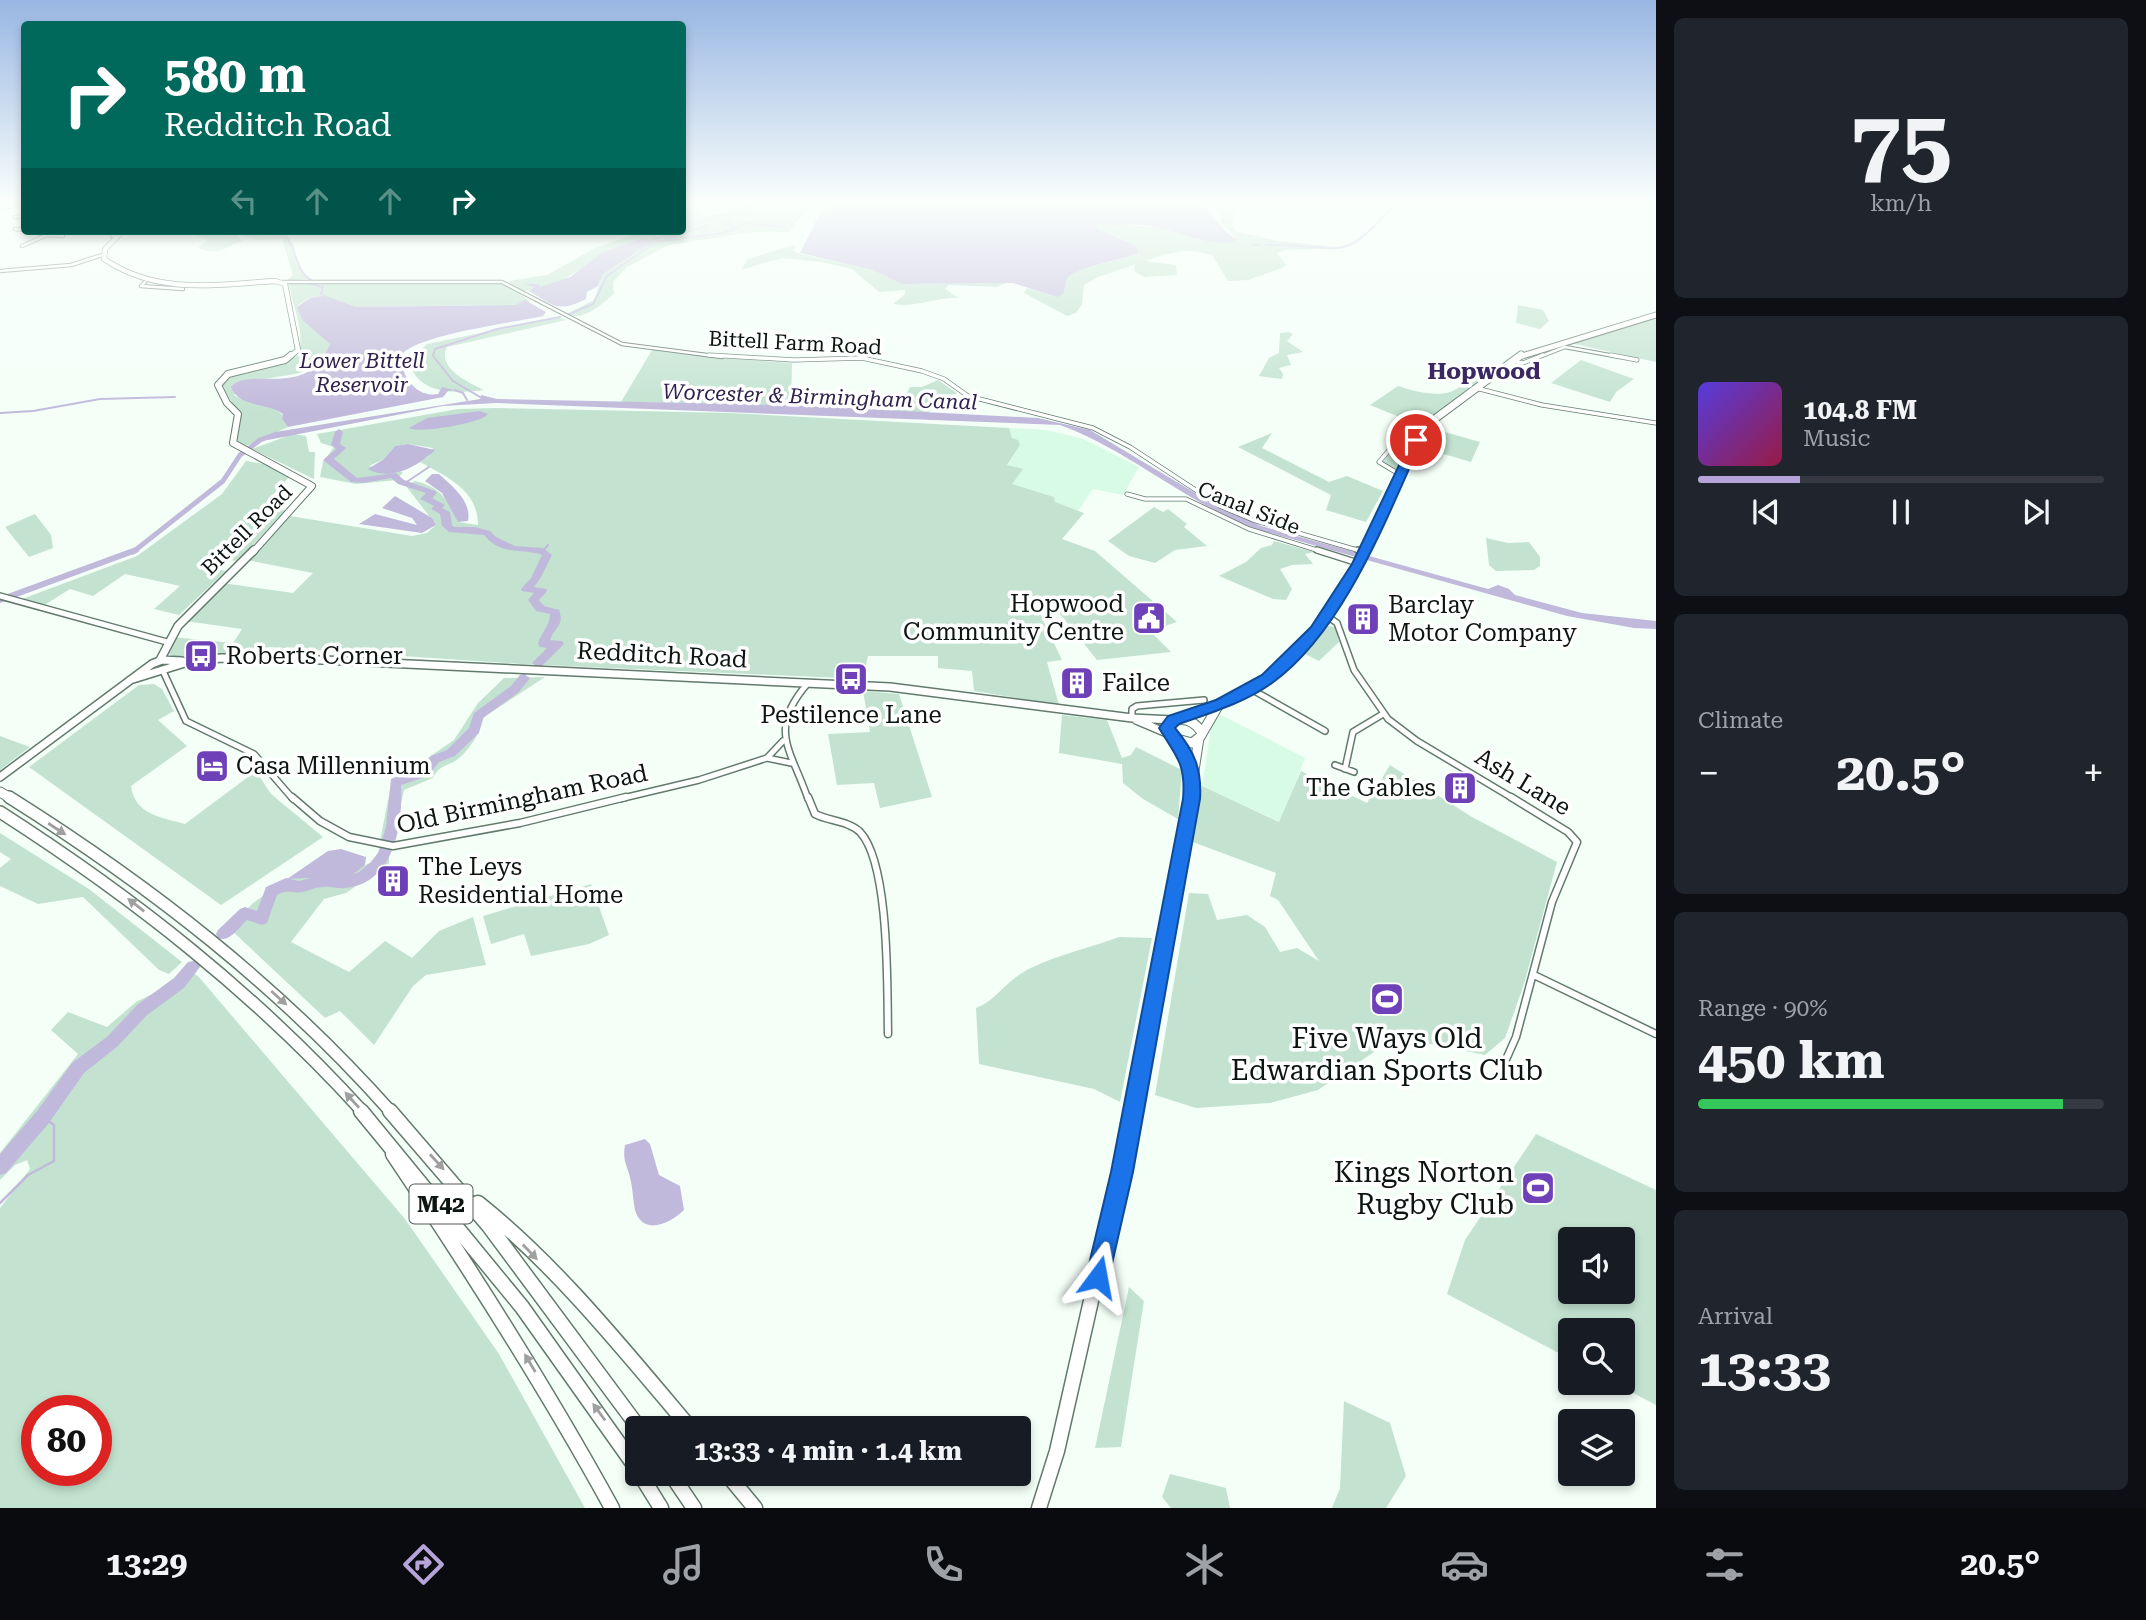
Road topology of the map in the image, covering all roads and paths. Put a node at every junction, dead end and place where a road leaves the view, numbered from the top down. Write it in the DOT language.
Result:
graph roads {
  1 [pos="129,272"];
  2 [pos="145,282"];
  3 [pos="283,282"];
  4 [pos="183,289"];
  5 [pos="1656,316"];
  6 [pos="1555,343"];
  7 [pos="1565,347"];
  8 [pos="1637,360"];
  9 [pos="1512,361"];
  10 [pos="1476,388"];
  11 [pos="1656,423"];
  12 [pos="1429,425"];
  13 [pos="1399,474"];
  14 [pos="1127,494"];
  15 [pos="1361,557"];
  16 [pos="0,596"];
  17 [pos="1327,616"];
  18 [pos="167,642"];
  19 [pos="164,665"];
  20 [pos="808,683"];
  21 [pos="1251,690"];
  22 [pos="1204,700"];
  23 [pos="1221,704"];
  24 [pos="1383,714"];
  25 [pos="1132,718"];
  26 [pos="1177,719"];
  27 [pos="1325,731"];
  28 [pos="1200,735"];
  29 [pos="1171,736"];
  30 [pos="783,741"];
  31 [pos="767,758"];
  32 [pos="791,763"];
  33 [pos="1335,765"];
  34 [pos="1345,769"];
  35 [pos="1354,772"];
  36 [pos="0,777"];
  37 [pos="1193,778"];
  38 [pos="0,792"];
  39 [pos="0,812"];
  40 [pos="1534,975"];
  41 [pos="888,1034"];
  42 [pos="1656,1034"];
  43 [pos="1504,1064"];
  44 [pos="380,1132"];
  45 [pos="462,1190"];
  46 [pos="630,1416"];
  47 [pos="681,1416"];
  48 [pos="625,1452"];
  49 [pos="647,1486"];
  50 [pos="679,1486"];
  51 [pos="737,1486"];
  52 [pos="612,1508"];
  53 [pos="661,1508"];
  54 [pos="694,1508"];
  55 [pos="755,1508"];
  56 [pos="1039,1508"];
  1 -- 2 [label="main road"];
  2 -- 3 [label="main road"];
  2 -- 4 [label="street"];
  3 -- 15 [label="street, Bittell Farm Road"];
  3 -- 18 [label="main road, Bittell Road"];
  5 -- 6 [label="highway, Redditch Road"];
  6 -- 7 [label="street"];
  6 -- 9 [label="highway, Redditch Road"];
  7 -- 8 [label="street"];
  7 -- 9 [label="street"];
  9 -- 10 [label="highway, Redditch Road"];
  10 -- 11 [label="street"];
  10 -- 12 [label="highway, Redditch Road"];
  12 -- 13 [label="highway, Redditch Road"];
  12 -- 13 [label="street"];
  13 -- 15 [label="highway, Redditch Road"];
  14 -- 15 [label="street, Canal Side"];
  15 -- 17 [label="highway, Redditch Road"];
  16 -- 18 [label="street"];
  17 -- 21 [label="highway, Redditch Road"];
  17 -- 24 [label="street, Ash Lane"];
  18 -- 19 [label="main road, Bittell Road"];
  19 -- 20 [label="main road, Redditch Road"];
  19 -- 31 [label="street, Old Birmingham Road"];
  19 -- 36 [label="main road, Redditch Road"];
  20 -- 25 [label="main road, Redditch Road"];
  20 -- 30 [label="street"];
  21 -- 23 [label="highway, Redditch Road"];
  21 -- 27 [label="street"];
  22 -- 25 [label="street"];
  23 -- 26 [label="highway, Redditch Road"];
  23 -- 28 [label="highway, Redditch Road"];
  24 -- 34 [label="street"];
  24 -- 40 [label="street, Ash Lane"];
  25 -- 26 [label="main road, Redditch Road"];
  25 -- 29 [label="main road, Redditch Road"];
  26 -- 28 [label="highway"];
  26 -- 29 [label="highway"];
  28 -- 29 [label="highway"];
  28 -- 37 [label="highway"];
  29 -- 37 [label="highway"];
  30 -- 31 [label="street, Old Birmingham Road"];
  30 -- 32 [label="street"];
  31 -- 32 [label="street"];
  32 -- 41 [label="street"];
  33 -- 34 [label="street"];
  34 -- 35 [label="street"];
  37 -- 56 [label="highway"];
  38 -- 45 [label="highway, M42, one-way"];
  44 -- 39 [label="highway, M42, one-way"];
  40 -- 42 [label="street"];
  40 -- 43 [label="street, Ash Lane"];
  48 -- 44 [label="highway, M42, one-way"];
  52 -- 44 [label="highway, M42, one-way"];
  45 -- 46 [label="highway, M42"];
  45 -- 47 [label="highway, M42, one-way"];
  49 -- 53 [label="highway, M42"];
  50 -- 54 [label="highway"];
  51 -- 55 [label="highway"];
}
